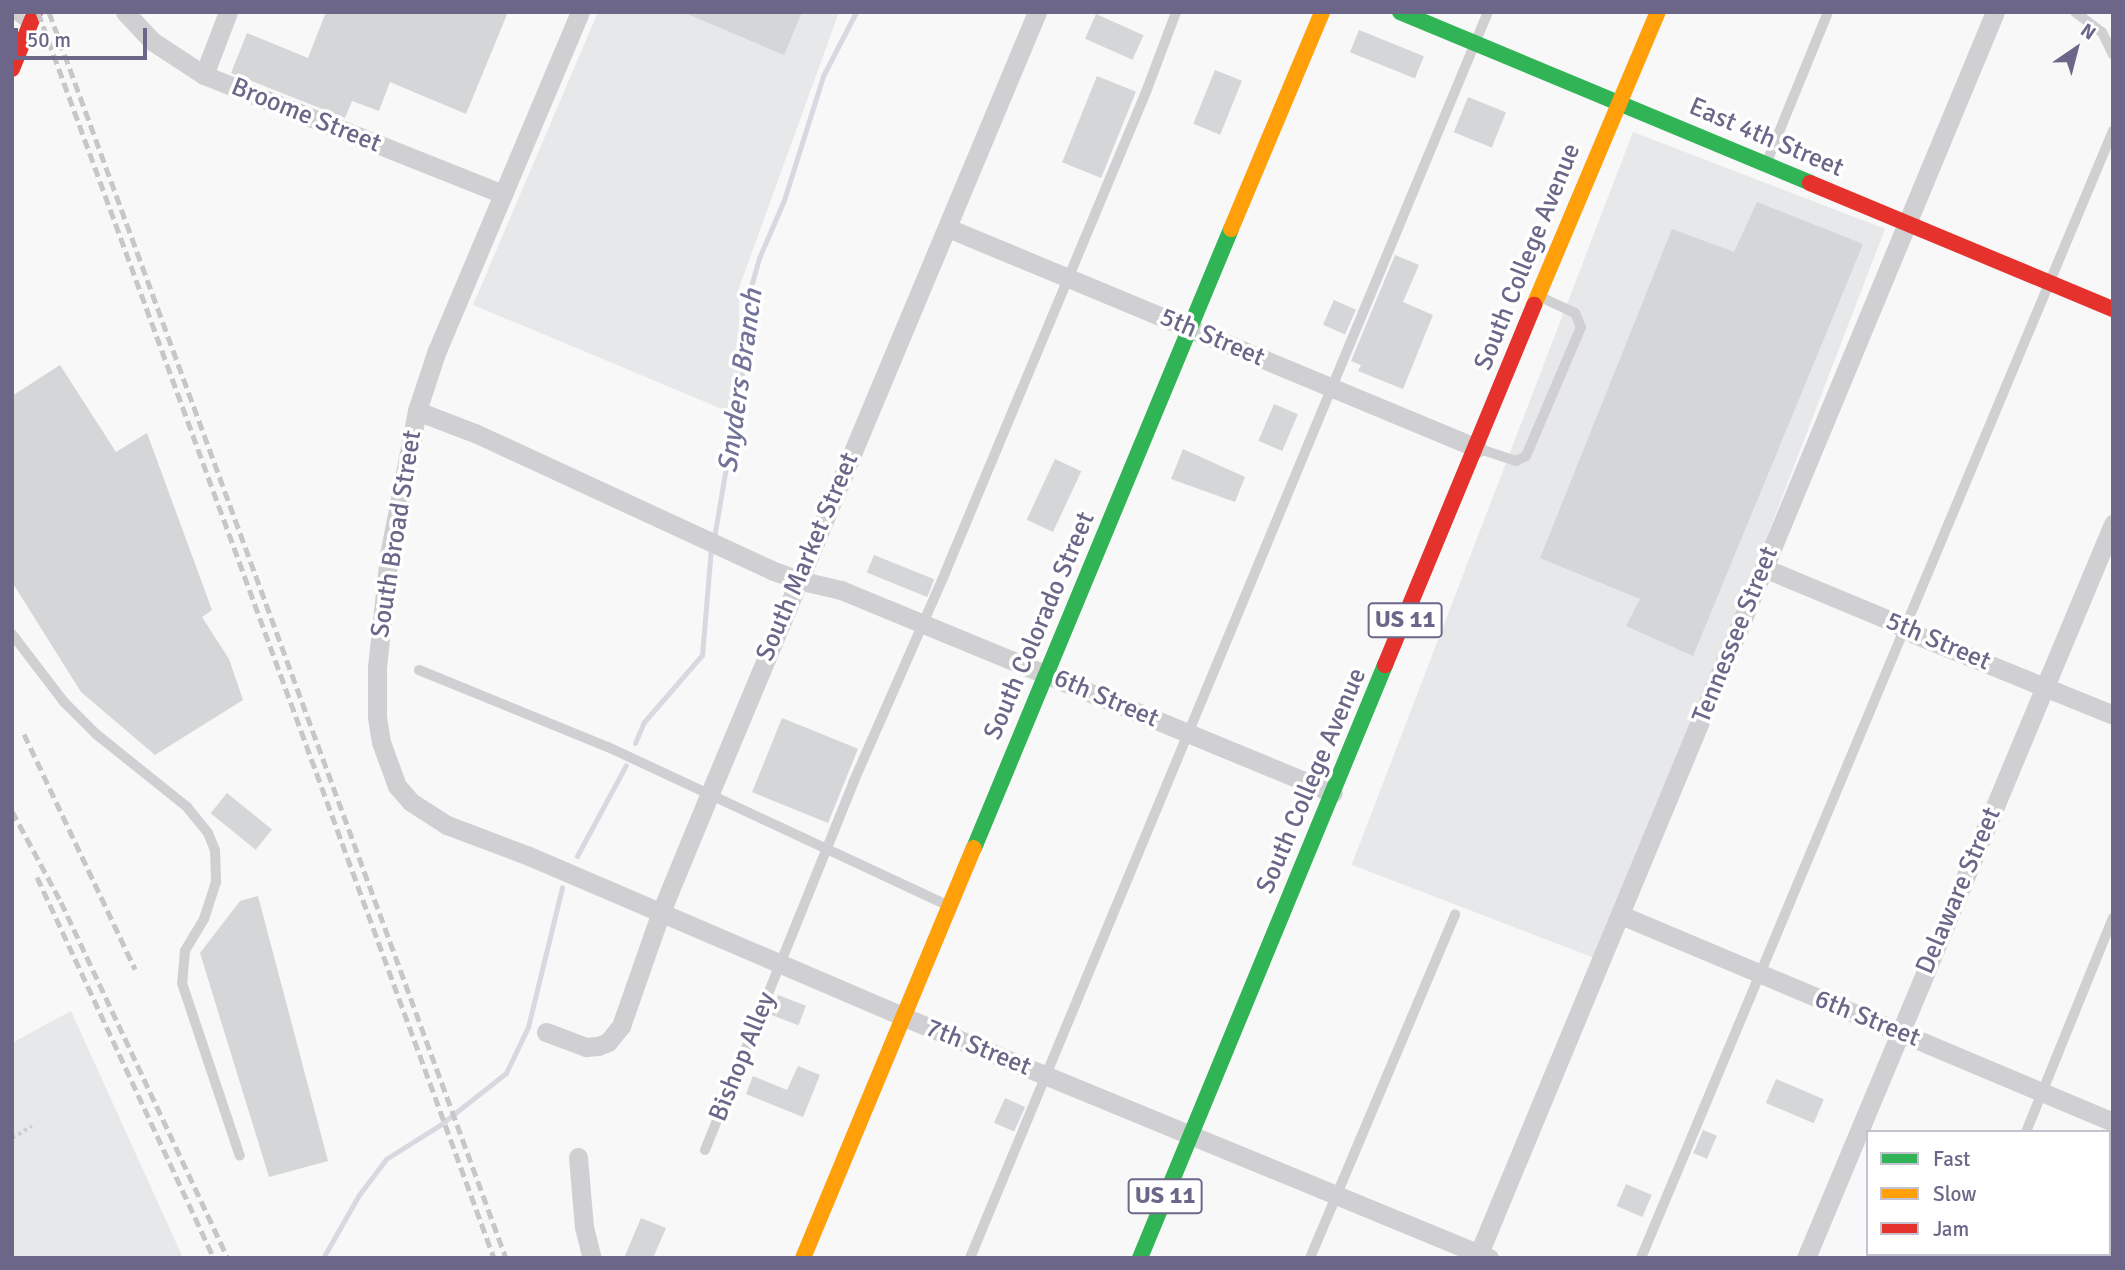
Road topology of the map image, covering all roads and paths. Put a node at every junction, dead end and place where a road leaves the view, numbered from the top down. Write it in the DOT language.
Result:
graph roads {
  1 [pos="12,12"];
  2 [pos="125,12"];
  3 [pos="228,12"];
  4 [pos="580,12"];
  5 [pos="1037,12"];
  6 [pos="1176,12"];
  7 [pos="1322,12"];
  8 [pos="1400,12"];
  9 [pos="1488,12"];
  10 [pos="1658,12"];
  11 [pos="1828,12"];
  12 [pos="1996,12"];
  13 [pos="2075,12"];
  14 [pos="32,19"];
  15 [pos="1475,44"];
  16 [pos="2113,55"];
  17 [pos="12,69"];
  18 [pos="204,75"];
  19 [pos="1618,103"];
  20 [pos="2113,131"];
  21 [pos="1766,165"];
  22 [pos="503,194"];
  23 [pos="1906,223"];
  24 [pos="948,228"];
  25 [pos="1069,277"];
  26 [pos="2048,282"];
  27 [pos="1538,297"];
  28 [pos="2113,309"];
  29 [pos="1190,328"];
  30 [pos="1331,387"];
  31 [pos="417,411"];
  32 [pos="1477,448"];
  33 [pos="2113,524"];
  34 [pos="1763,568"];
  35 [pos="798,580"];
  36 [pos="923,624"];
  37 [pos="1904,628"];
  38 [pos="12,634"];
  39 [pos="419,670"];
  40 [pos="1046,674"];
  41 [pos="2044,687"];
  42 [pos="2113,715"];
  43 [pos="1186,733"];
  44 [pos="710,793"];
  45 [pos="1333,793"];
  46 [pos="470,834"];
  47 [pos="827,848"];
  48 [pos="950,906"];
  49 [pos="661,912"];
  50 [pos="1455,914"];
  51 [pos="1621,915"];
  52 [pos="2113,918"];
  53 [pos="780,963"];
  54 [pos="1757,975"];
  55 [pos="904,1017"];
  56 [pos="546,1032"];
  57 [pos="1900,1033"];
  58 [pos="1044,1075"];
  59 [pos="2042,1091"];
  60 [pos="2113,1122"];
  61 [pos="32,1126"];
  62 [pos="2027,1130"];
  63 [pos="1190,1135"];
  64 [pos="12,1138"];
  65 [pos="705,1150"];
  66 [pos="240,1156"];
  67 [pos="578,1157"];
  68 [pos="1335,1194"];
  69 [pos="1482,1256"];
  70 [pos="592,1258"];
  71 [pos="803,1258"];
  72 [pos="970,1258"];
  73 [pos="1140,1258"];
  74 [pos="1310,1258"];
  75 [pos="1641,1258"];
  76 [pos="1806,1258"];
  1 -- 14 [label="lane"];
  2 -- 18 [label="street, Broome Street"];
  3 -- 18 [label="street"];
  4 -- 22 [label="street, South Broad Street"];
  5 -- 24 [label="street, South Market Street"];
  6 -- 25 [label="lane, Bishop Alley"];
  7 -- 29 [label="main road, South Colorado Street"];
  8 -- 15 [label="main road, East 4th Street"];
  9 -- 15 [label="lane"];
  10 -- 19 [label="main road, South College Avenue / US 11"];
  11 -- 21 [label="lane"];
  12 -- 23 [label="street, Tennessee Street"];
  13 -- 16 [label="lane"];
  14 -- 17 [label="main road"];
  15 -- 19 [label="main road, East 4th Street"];
  15 -- 30 [label="lane"];
  18 -- 22 [label="street, Broome Street"];
  19 -- 21 [label="main road, East 4th Street"];
  19 -- 27 [label="main road, South College Avenue / US 11"];
  20 -- 26 [label="lane"];
  21 -- 23 [label="main road, East 4th Street"];
  22 -- 31 [label="street, South Broad Street"];
  23 -- 26 [label="main road, East 4th Street"];
  23 -- 34 [label="street, Tennessee Street"];
  24 -- 25 [label="street, 5th Street"];
  24 -- 35 [label="street, South Market Street"];
  25 -- 29 [label="street, 5th Street"];
  25 -- 36 [label="lane, Bishop Alley"];
  26 -- 28 [label="main road, East 4th Street"];
  26 -- 37 [label="lane"];
  27 -- 32 [label="main road, South College Avenue / US 11"];
  27 -- 32 [label="lane"];
  29 -- 30 [label="street, 5th Street"];
  29 -- 40 [label="main road, South Colorado Street"];
  30 -- 32 [label="street, 5th Street"];
  30 -- 43 [label="lane"];
  31 -- 35 [label="street, 6th Street"];
  31 -- 46 [label="street, South Broad Street"];
  32 -- 45 [label="main road, South College Avenue / US 11"];
  33 -- 41 [label="street, Delaware Street"];
  34 -- 37 [label="street, 5th Street"];
  34 -- 51 [label="street, Tennessee Street"];
  35 -- 36 [label="street, 6th Street"];
  35 -- 44 [label="street, South Market Street"];
  36 -- 40 [label="street, 6th Street"];
  36 -- 47 [label="lane, Bishop Alley"];
  37 -- 41 [label="street, 5th Street"];
  37 -- 54 [label="lane"];
  38 -- 66 [label="lane"];
  39 -- 44 [label="lane"];
  40 -- 43 [label="street, 6th Street"];
  40 -- 48 [label="main road, South Colorado Street"];
  41 -- 42 [label="street, 5th Street"];
  41 -- 57 [label="street, Delaware Street"];
  43 -- 45 [label="street, 6th Street"];
  43 -- 58 [label="lane"];
  44 -- 47 [label="lane"];
  44 -- 49 [label="street, South Market Street"];
  45 -- 63 [label="main road, South College Avenue / US 11"];
  46 -- 49 [label="street, 7th Street"];
  47 -- 48 [label="lane"];
  47 -- 53 [label="lane, Bishop Alley"];
  48 -- 55 [label="main road, South Colorado Street"];
  49 -- 53 [label="street, 7th Street"];
  49 -- 56 [label="street, South Market Street"];
  50 -- 68 [label="lane"];
  51 -- 54 [label="street, 6th Street"];
  51 -- 69 [label="street, Tennessee Street"];
  52 -- 59 [label="lane"];
  53 -- 55 [label="street, 7th Street"];
  53 -- 65 [label="lane, Bishop Alley"];
  54 -- 57 [label="street, 6th Street"];
  54 -- 75 [label="lane"];
  55 -- 58 [label="street, 7th Street"];
  55 -- 71 [label="main road, South Colorado Street"];
  57 -- 59 [label="street, 6th Street"];
  57 -- 76 [label="street, Delaware Street"];
  58 -- 63 [label="street, 7th Street"];
  58 -- 72 [label="lane"];
  59 -- 60 [label="street, 6th Street"];
  59 -- 62 [label="lane"];
  61 -- 64 [label="path"];
  63 -- 68 [label="street, 7th Street"];
  63 -- 73 [label="main road, South College Avenue / US 11"];
  67 -- 70 [label="street"];
  68 -- 69 [label="street, 7th Street"];
  68 -- 74 [label="lane"];
}
